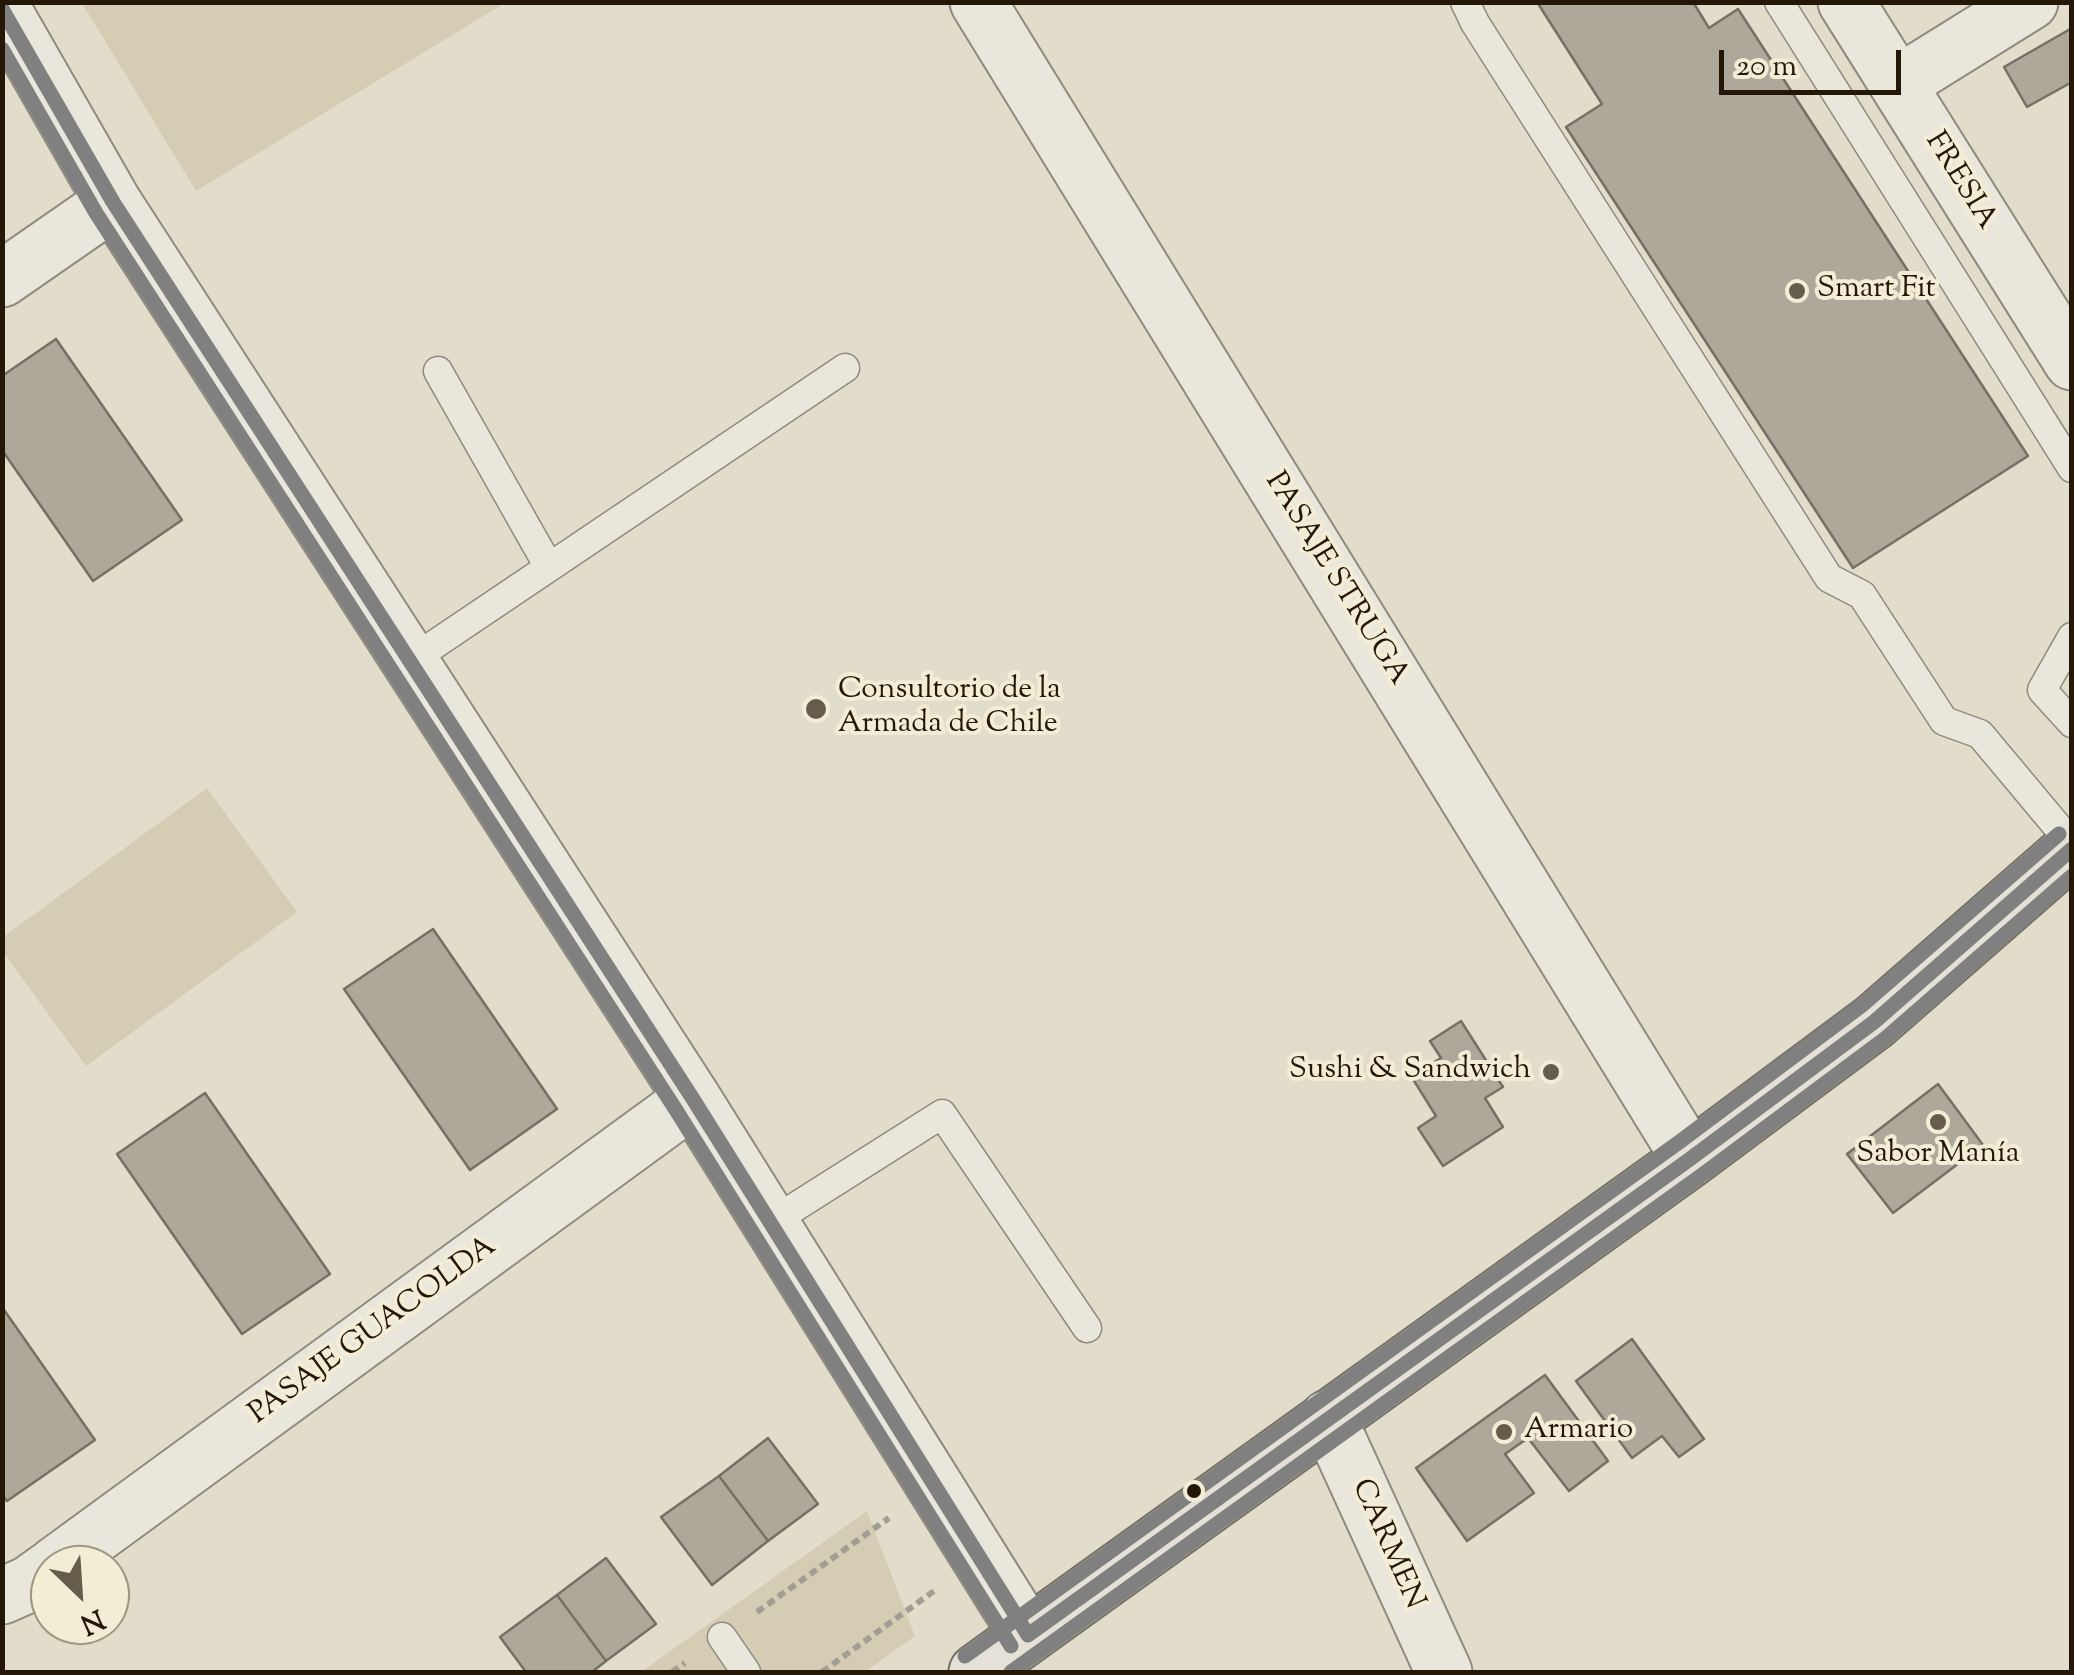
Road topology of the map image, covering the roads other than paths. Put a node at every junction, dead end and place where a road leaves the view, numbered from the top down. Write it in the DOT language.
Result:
graph roads {
  1 [pos="978,2"];
  2 [pos="1465,2"];
  3 [pos="1778,2"];
  4 [pos="1846,2"];
  5 [pos="2030,2"];
  6 [pos="2,8"];
  7 [pos="1898,84"];
  8 [pos="113,202"];
  9 [pos="2,279"];
  10 [pos="2072,362"];
  11 [pos="844,368"];
  12 [pos="438,371"];
  13 [pos="2072,468"];
  14 [pos="548,567"];
  15 [pos="2072,637"];
  16 [pos="410,661"];
  17 [pos="2072,723"];
  18 [pos="2072,846"];
  19 [pos="693,1099"];
  20 [pos="1690,1159"];
  21 [pos="770,1223"];
  22 [pos="1087,1328"];
  23 [pos="1328,1418"];
  24 [pos="83,1545"];
  25 [pos="30,1583"];
  26 [pos="2,1596"];
  27 [pos="1028,1636"];
  28 [pos="722,1637"];
  29 [pos="746,1672"];
  30 [pos="976,1672"];
  31 [pos="1444,1672"];
  1 -- 20 [label="street, PASAJE STRUGA"];
  2 -- 18 [label="lane"];
  3 -- 13 [label="lane"];
  4 -- 7 [label="street, FRESIA"];
  5 -- 7 [label="street"];
  6 -- 8 [label="street"];
  7 -- 10 [label="street, FRESIA"];
  8 -- 9 [label="street"];
  8 -- 16 [label="street"];
  11 -- 14 [label="lane"];
  12 -- 14 [label="lane"];
  14 -- 16 [label="lane"];
  15 -- 17 [label="lane"];
  16 -- 19 [label="street"];
  18 -- 20 [label="main road"];
  19 -- 21 [label="street"];
  19 -- 24 [label="street, PASAJE GUACOLDA"];
  20 -- 23 [label="main road"];
  21 -- 22 [label="lane"];
  21 -- 27 [label="street"];
  23 -- 27 [label="main road"];
  23 -- 31 [label="street, CARMEN"];
  25 -- 26 [label="street, PASAJE GUACOLDA"];
  27 -- 30 [label="main road"];
  28 -- 29 [label="lane"];
}
